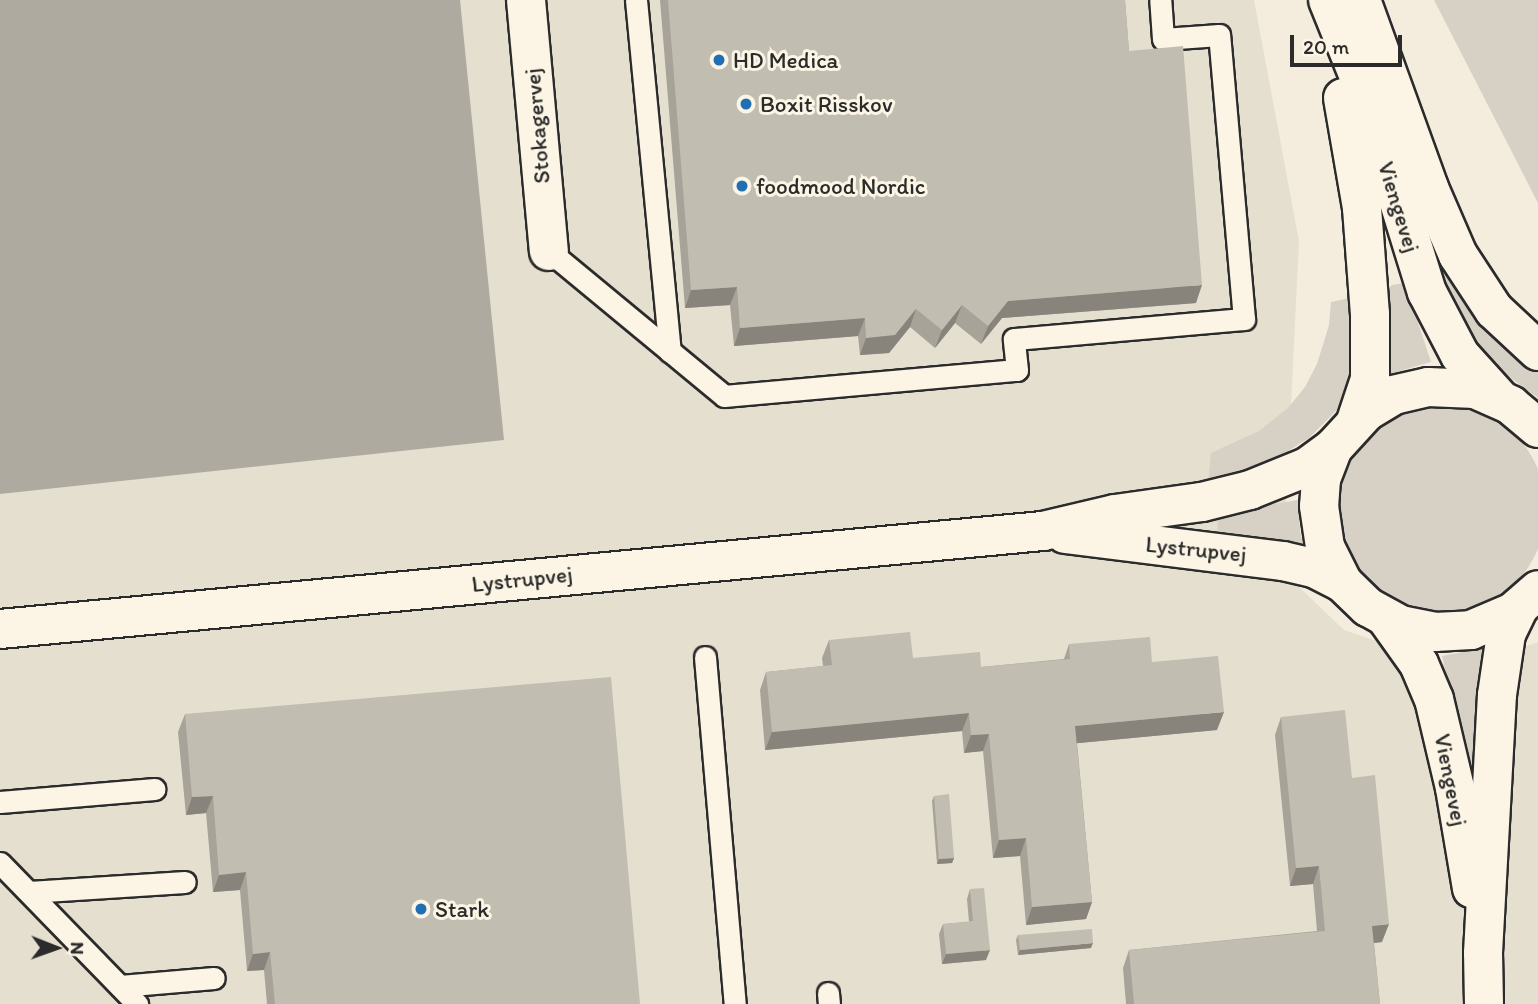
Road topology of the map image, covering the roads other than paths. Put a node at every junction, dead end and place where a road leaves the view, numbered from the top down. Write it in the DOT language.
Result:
graph roads {
  1 [pos="526,0"];
  2 [pos="636,0"];
  3 [pos="1160,0"];
  4 [pos="1326,0"];
  5 [pos="1361,0"];
  6 [pos="548,251"];
  7 [pos="670,351"];
  8 [pos="1538,351"];
  9 [pos="1499,398"];
  10 [pos="1536,424"];
  11 [pos="1344,435"];
  12 [pos="1043,531"];
  13 [pos="1343,583"];
  14 [pos="1528,599"];
  15 [pos="1387,619"];
  16 [pos="0,629"];
  17 [pos="705,657"];
  18 [pos="154,789"];
  19 [pos="0,802"];
  20 [pos="0,863"];
  21 [pos="185,882"];
  22 [pos="29,892"];
  23 [pos="1483,953"];
  24 [pos="215,978"];
  25 [pos="120,986"];
  26 [pos="137,1004"];
  27 [pos="735,1004"];
  28 [pos="1483,1004"];
  1 -- 6 [label="street, Stokagervej"];
  2 -- 7 [label="lane"];
  3 -- 7 [label="lane"];
  4 -- 9 [label="street, Viengevej"];
  4 -- 11 [label="street, Viengevej"];
  5 -- 8 [label="street"];
  6 -- 7 [label="lane"];
  9 -- 10 [label="street"];
  9 -- 11 [label="street, Lystrupvej"];
  11 -- 12 [label="street, Lystrupvej"];
  11 -- 13 [label="street, Viengevej"];
  12 -- 13 [label="street, Lystrupvej"];
  12 -- 16 [label="street, Lystrupvej"];
  13 -- 15 [label="street"];
  14 -- 15 [label="street"];
  14 -- 23 [label="street, Viengevej"];
  15 -- 23 [label="street, Viengevej"];
  17 -- 27 [label="lane"];
  18 -- 19 [label="lane"];
  20 -- 22 [label="lane"];
  21 -- 22 [label="lane"];
  22 -- 25 [label="lane"];
  23 -- 28 [label="street, Viengevej"];
  24 -- 25 [label="lane"];
  25 -- 26 [label="lane"];
}
